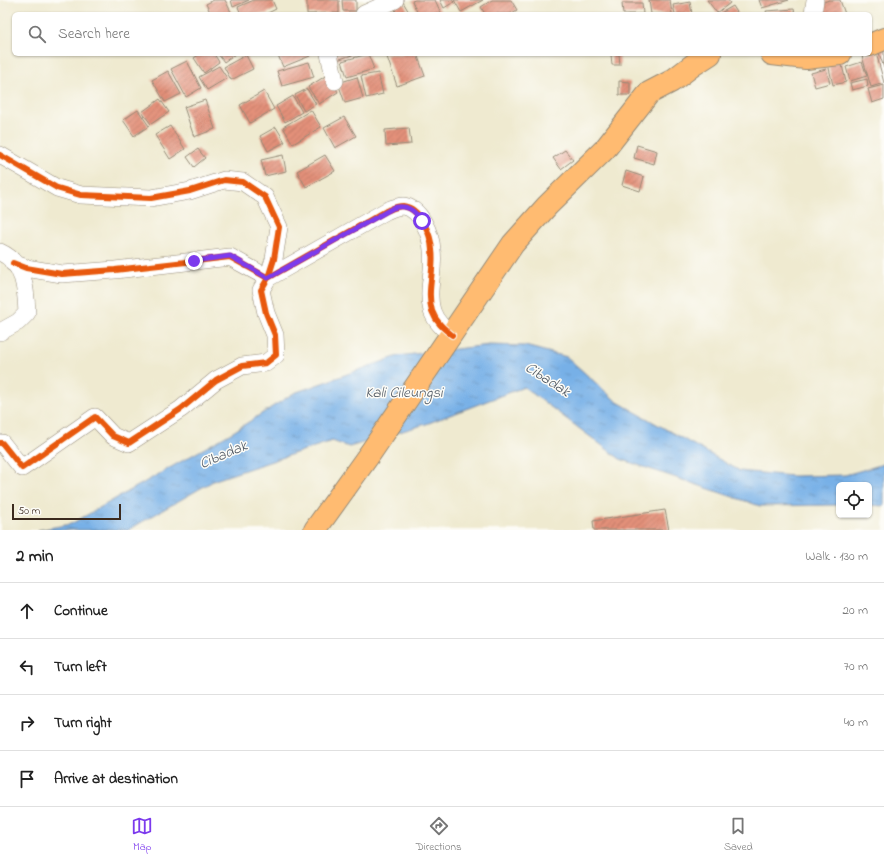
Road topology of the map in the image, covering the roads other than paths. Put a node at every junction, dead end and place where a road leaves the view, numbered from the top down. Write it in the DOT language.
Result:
graph roads {
  1 [pos="395,0"];
  2 [pos="815,0"];
  3 [pos="368,12"];
  4 [pos="814,12"];
  5 [pos="884,39"];
  6 [pos="872,44"];
  7 [pos="329,56"];
  8 [pos="707,56"];
  9 [pos="335,81"];
  10 [pos="0,155"];
  11 [pos="0,252"];
  12 [pos="13,263"];
  13 [pos="268,278"];
  14 [pos="0,332"];
  15 [pos="448,340"];
  16 [pos="0,443"];
  17 [pos="314,530"];
  1 -- 3 [label="street"];
  2 -- 4 [label="street"];
  5 -- 6 [label="main road"];
  7 -- 9 [label="street"];
  8 -- 15 [label="main road"];
  10 -- 13 [label="street"];
  11 -- 12 [label="street"];
  12 -- 13 [label="street"];
  12 -- 14 [label="street"];
  13 -- 15 [label="street"];
  13 -- 16 [label="street"];
  15 -- 17 [label="main road"];
}
